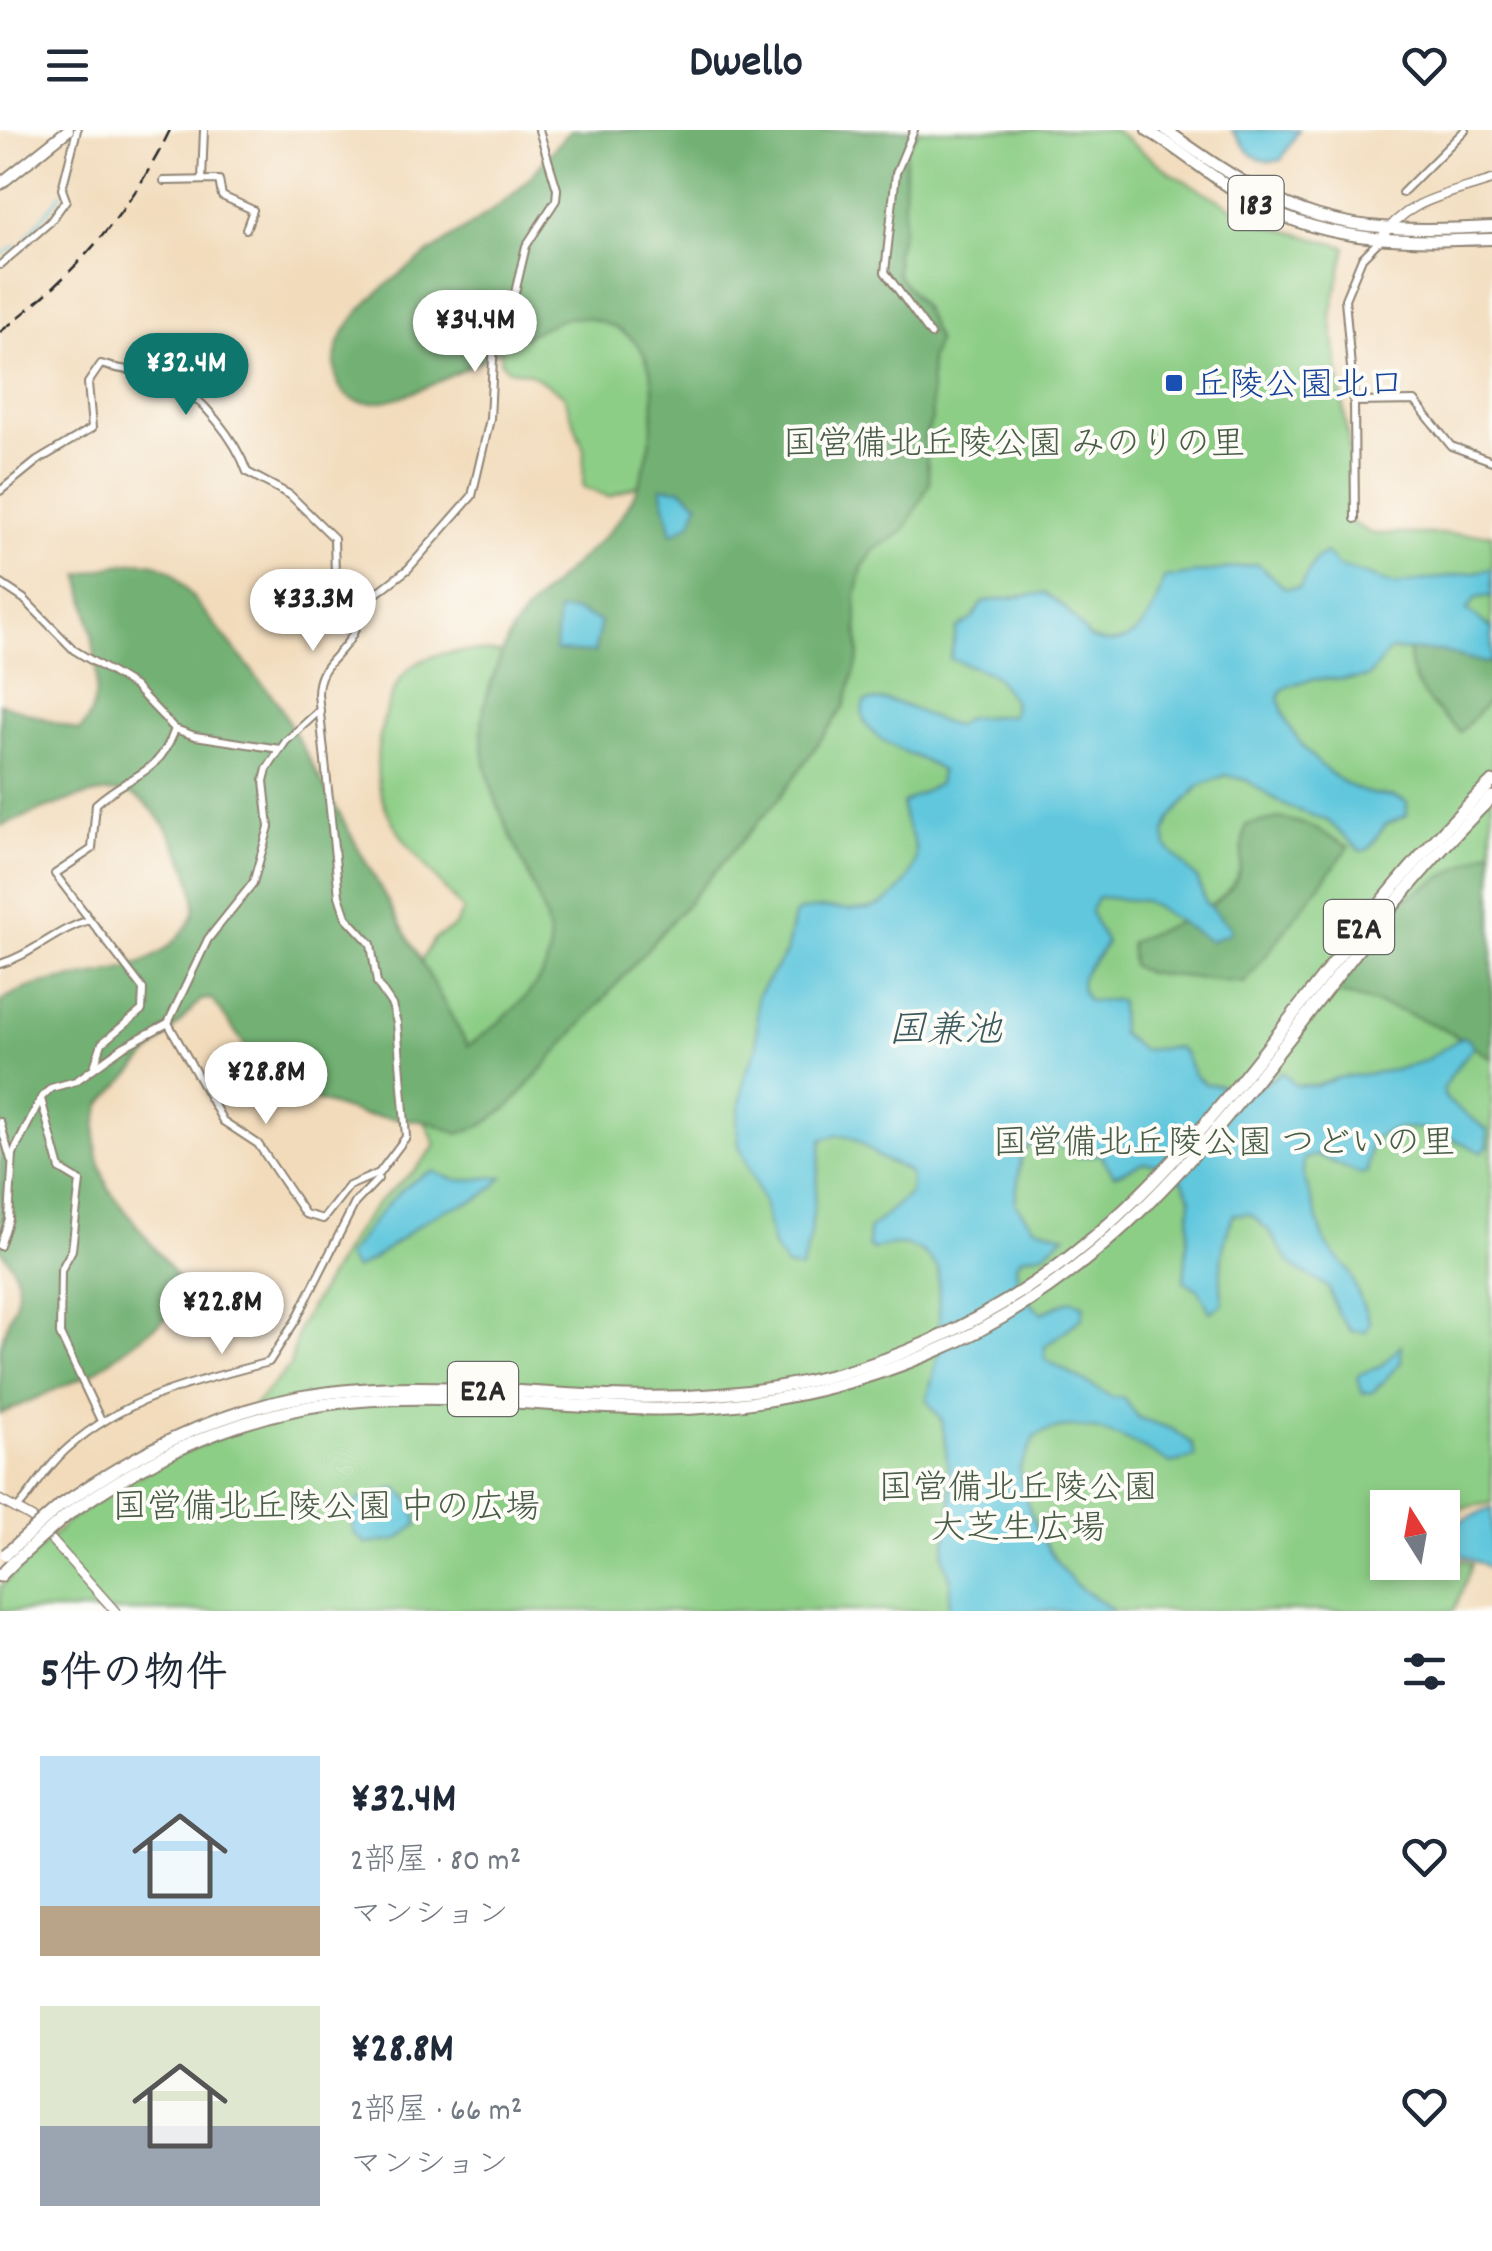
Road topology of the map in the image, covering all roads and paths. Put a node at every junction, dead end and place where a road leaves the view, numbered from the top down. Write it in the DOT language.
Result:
graph roads {
  1 [pos="68,130"];
  2 [pos="77,130"];
  3 [pos="204,130"];
  4 [pos="539,130"];
  5 [pos="914,130"];
  6 [pos="1148,130"];
  7 [pos="1166,130"];
  8 [pos="1465,130"];
  9 [pos="51,134"];
  10 [pos="202,180"];
  11 [pos="1492,180"];
  12 [pos="164,181"];
  13 [pos="0,184"];
  14 [pos="1402,194"];
  15 [pos="1492,228"];
  16 [pos="246,229"];
  17 [pos="1386,230"];
  18 [pos="1492,239"];
  19 [pos="1379,241"];
  20 [pos="0,265"];
  21 [pos="931,336"];
  22 [pos="1354,402"];
  23 [pos="1492,461"];
  24 [pos="0,490"];
  25 [pos="1355,519"];
  26 [pos="0,584"];
  27 [pos="360,606"];
  28 [pos="320,710"];
  29 [pos="175,729"];
  30 [pos="280,749"];
  31 [pos="1492,782"];
  32 [pos="1492,798"];
  33 [pos="89,920"];
  34 [pos="0,964"];
  35 [pos="168,1023"];
  36 [pos="94,1068"];
  37 [pos="1245,1087"];
  38 [pos="41,1098"];
  39 [pos="0,1108"];
  40 [pos="0,1121"];
  41 [pos="11,1161"];
  42 [pos="379,1173"];
  43 [pos="0,1246"];
  44 [pos="102,1421"];
  45 [pos="0,1500"];
  46 [pos="18,1507"];
  47 [pos="7,1558"];
  48 [pos="0,1576"];
  49 [pos="114,1611"];
  1 -- 9 [label="highway"];
  2 -- 20 [label="street"];
  3 -- 10 [label="street"];
  4 -- 27 [label="street"];
  5 -- 21 [label="street"];
  6 -- 19 [label="highway, 183"];
  7 -- 17 [label="highway, 183"];
  8 -- 14 [label="street"];
  9 -- 13 [label="highway"];
  10 -- 12 [label="street"];
  10 -- 16 [label="street"];
  11 -- 17 [label="street"];
  15 -- 17 [label="highway, 183"];
  17 -- 19 [label="street"];
  18 -- 19 [label="highway, 183"];
  19 -- 22 [label="street"];
  22 -- 23 [label="street"];
  22 -- 25 [label="street"];
  24 -- 27 [label="street"];
  26 -- 29 [label="street"];
  27 -- 28 [label="street"];
  28 -- 30 [label="street"];
  28 -- 42 [label="street"];
  29 -- 30 [label="street"];
  29 -- 33 [label="street"];
  30 -- 35 [label="street"];
  31 -- 37 [label="highway, E2A"];
  32 -- 37 [label="highway, E2A"];
  33 -- 34 [label="street"];
  33 -- 36 [label="street"];
  35 -- 36 [label="street"];
  35 -- 42 [label="street"];
  36 -- 38 [label="street"];
  37 -- 47 [label="highway, E2A, bridge"];
  38 -- 41 [label="street"];
  38 -- 44 [label="street"];
  39 -- 40 [label="street"];
  40 -- 41 [label="street"];
  41 -- 43 [label="street"];
  42 -- 44 [label="street"];
  44 -- 46 [label="street"];
  45 -- 46 [label="street"];
  46 -- 49 [label="street"];
  47 -- 48 [label="highway, E2A"];
}
